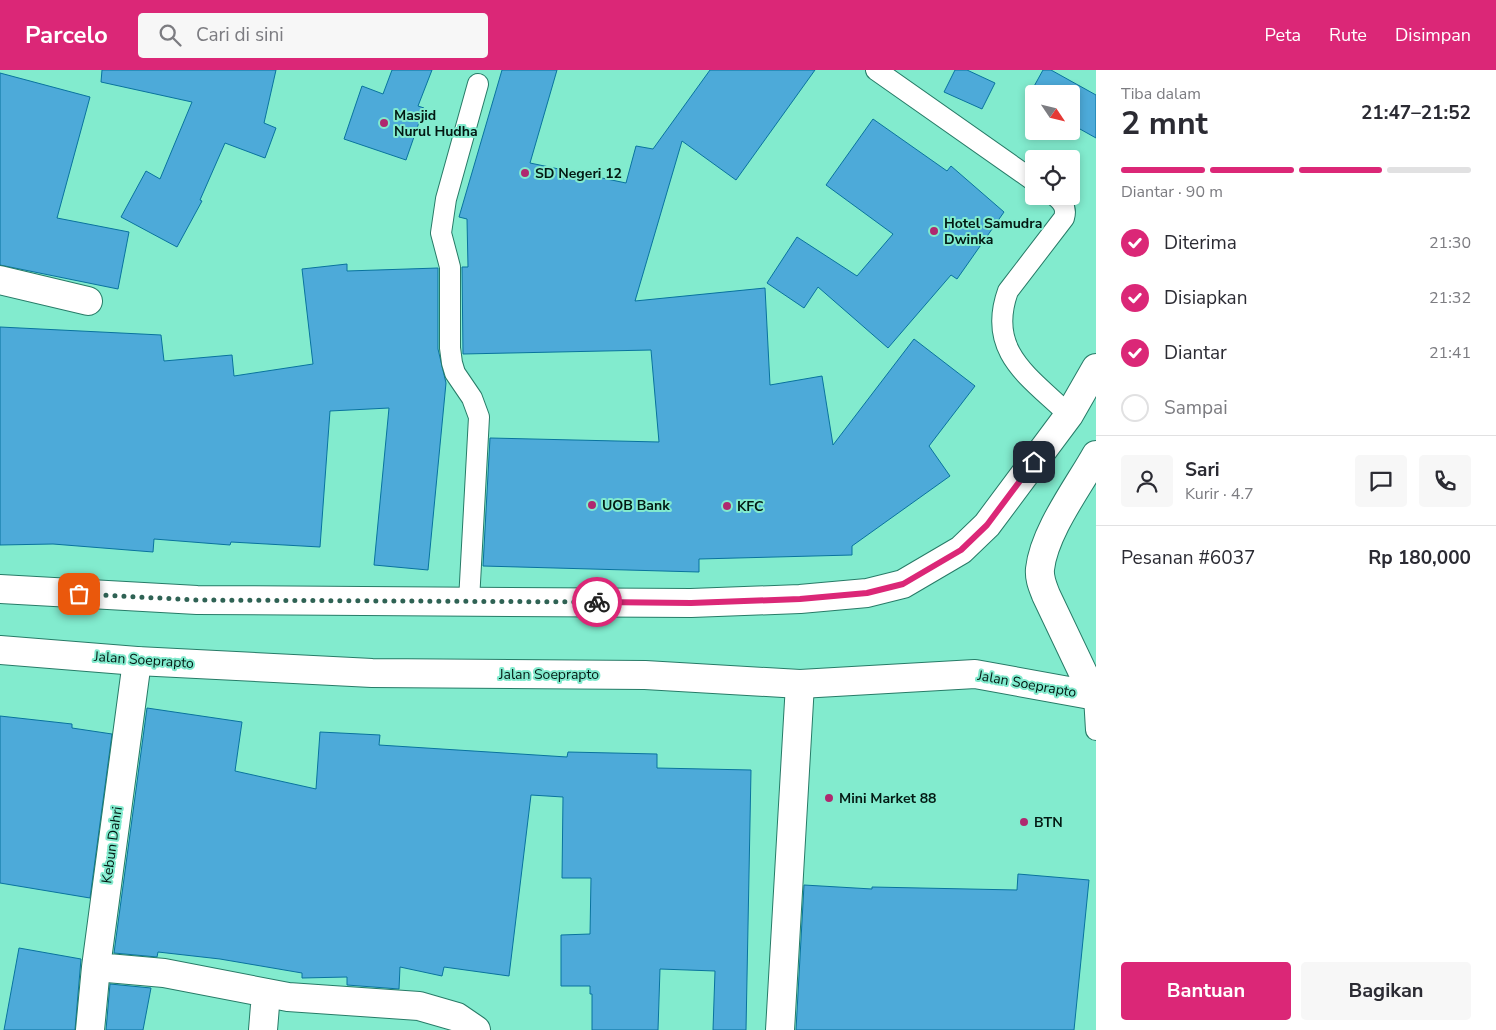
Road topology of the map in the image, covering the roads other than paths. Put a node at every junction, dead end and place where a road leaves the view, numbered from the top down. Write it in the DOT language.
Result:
graph roads {
  1 [pos="876,70"];
  2 [pos="478,84"];
  3 [pos="1025,175"];
  4 [pos="1063,205"];
  5 [pos="0,280"];
  6 [pos="88,301"];
  7 [pos="1096,368"];
  8 [pos="1068,415"];
  9 [pos="1096,455"];
  10 [pos="0,589"];
  11 [pos="469,601"];
  12 [pos="0,650"];
  13 [pos="137,661"];
  14 [pos="800,684"];
  15 [pos="1095,696"];
  16 [pos="1096,730"];
  17 [pos="96,967"];
  18 [pos="266,993"];
  19 [pos="90,1030"];
  20 [pos="263,1030"];
  21 [pos="476,1030"];
  22 [pos="780,1030"];
  1 -- 3 [label="lane"];
  2 -- 11 [label="lane"];
  4 -- 8 [label="lane"];
  5 -- 6 [label="main road"];
  7 -- 8 [label="main road"];
  8 -- 11 [label="main road"];
  9 -- 15 [label="main road"];
  10 -- 11 [label="main road"];
  12 -- 13 [label="main road, Jalan Soeprapto"];
  13 -- 14 [label="main road, Jalan Soeprapto"];
  13 -- 17 [label="main road, Kebun Dahri"];
  14 -- 15 [label="main road, Jalan Soeprapto"];
  14 -- 22 [label="main road"];
  15 -- 16 [label="lane"];
  17 -- 18 [label="main road"];
  17 -- 19 [label="main road, Kebun Dahri"];
  18 -- 20 [label="main road"];
  18 -- 21 [label="main road"];
}
